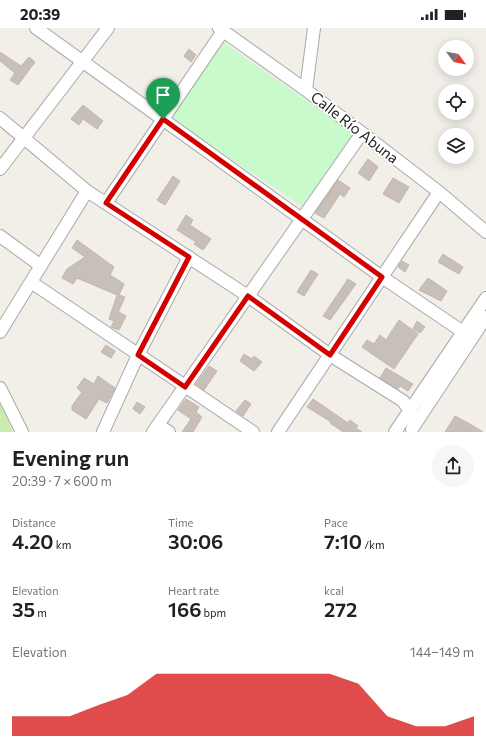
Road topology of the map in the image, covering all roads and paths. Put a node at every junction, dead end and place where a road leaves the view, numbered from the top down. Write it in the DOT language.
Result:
graph roads {
  1 [pos="36,28"];
  2 [pos="108,28"];
  3 [pos="314,28"];
  4 [pos="221,30"];
  5 [pos="82,61"];
  6 [pos="306,90"];
  7 [pos="0,118"];
  8 [pos="163,119"];
  9 [pos="362,133"];
  10 [pos="24,138"];
  11 [pos="0,169"];
  12 [pos="87,192"];
  13 [pos="439,192"];
  14 [pos="106,203"];
  15 [pos="302,219"];
  16 [pos="486,232"];
  17 [pos="0,236"];
  18 [pos="189,257"];
  19 [pos="41,266"];
  20 [pos="382,277"];
  21 [pos="32,282"];
  22 [pos="248,296"];
  23 [pos="486,298"];
  24 [pos="486,317"];
  25 [pos="0,332"];
  26 [pos="463,332"];
  27 [pos="138,355"];
  28 [pos="330,355"];
  29 [pos="185,387"];
  30 [pos="0,388"];
  31 [pos="410,411"];
  32 [pos="156,428"];
  33 [pos="412,429"];
  34 [pos="22,432"];
  35 [pos="103,432"];
  36 [pos="169,432"];
  37 [pos="253,432"];
  38 [pos="278,432"];
  39 [pos="395,432"];
  1 -- 5 [label="street"];
  2 -- 5 [label="street"];
  3 -- 6 [label="street"];
  4 -- 6 [label="street, Calle Río Abuna"];
  4 -- 8 [label="street"];
  5 -- 8 [label="street"];
  5 -- 10 [label="street"];
  6 -- 9 [label="street, Calle Río Abuna"];
  7 -- 10 [label="street"];
  8 -- 14 [label="street"];
  8 -- 15 [label="street"];
  9 -- 13 [label="street, Calle Río Abuna"];
  9 -- 15 [label="street"];
  10 -- 11 [label="street"];
  10 -- 12 [label="street"];
  12 -- 14 [label="street"];
  12 -- 19 [label="street"];
  13 -- 16 [label="street, Calle Río Abuna"];
  13 -- 20 [label="street"];
  14 -- 18 [label="street"];
  15 -- 20 [label="street"];
  15 -- 22 [label="street"];
  17 -- 19 [label="street"];
  18 -- 22 [label="street"];
  18 -- 27 [label="street"];
  19 -- 21 [label="street"];
  20 -- 26 [label="street"];
  20 -- 28 [label="street"];
  21 -- 25 [label="street"];
  21 -- 27 [label="street"];
  22 -- 28 [label="street"];
  22 -- 29 [label="street"];
  23 -- 26 [label="street"];
  24 -- 33 [label="street"];
  26 -- 31 [label="street"];
  27 -- 29 [label="street"];
  27 -- 35 [label="street"];
  28 -- 31 [label="street"];
  28 -- 38 [label="street"];
  29 -- 32 [label="street"];
  29 -- 37 [label="street"];
  30 -- 34 [label="street"];
  31 -- 33 [label="street"];
  31 -- 39 [label="street"];
  32 -- 36 [label="street"];
}
